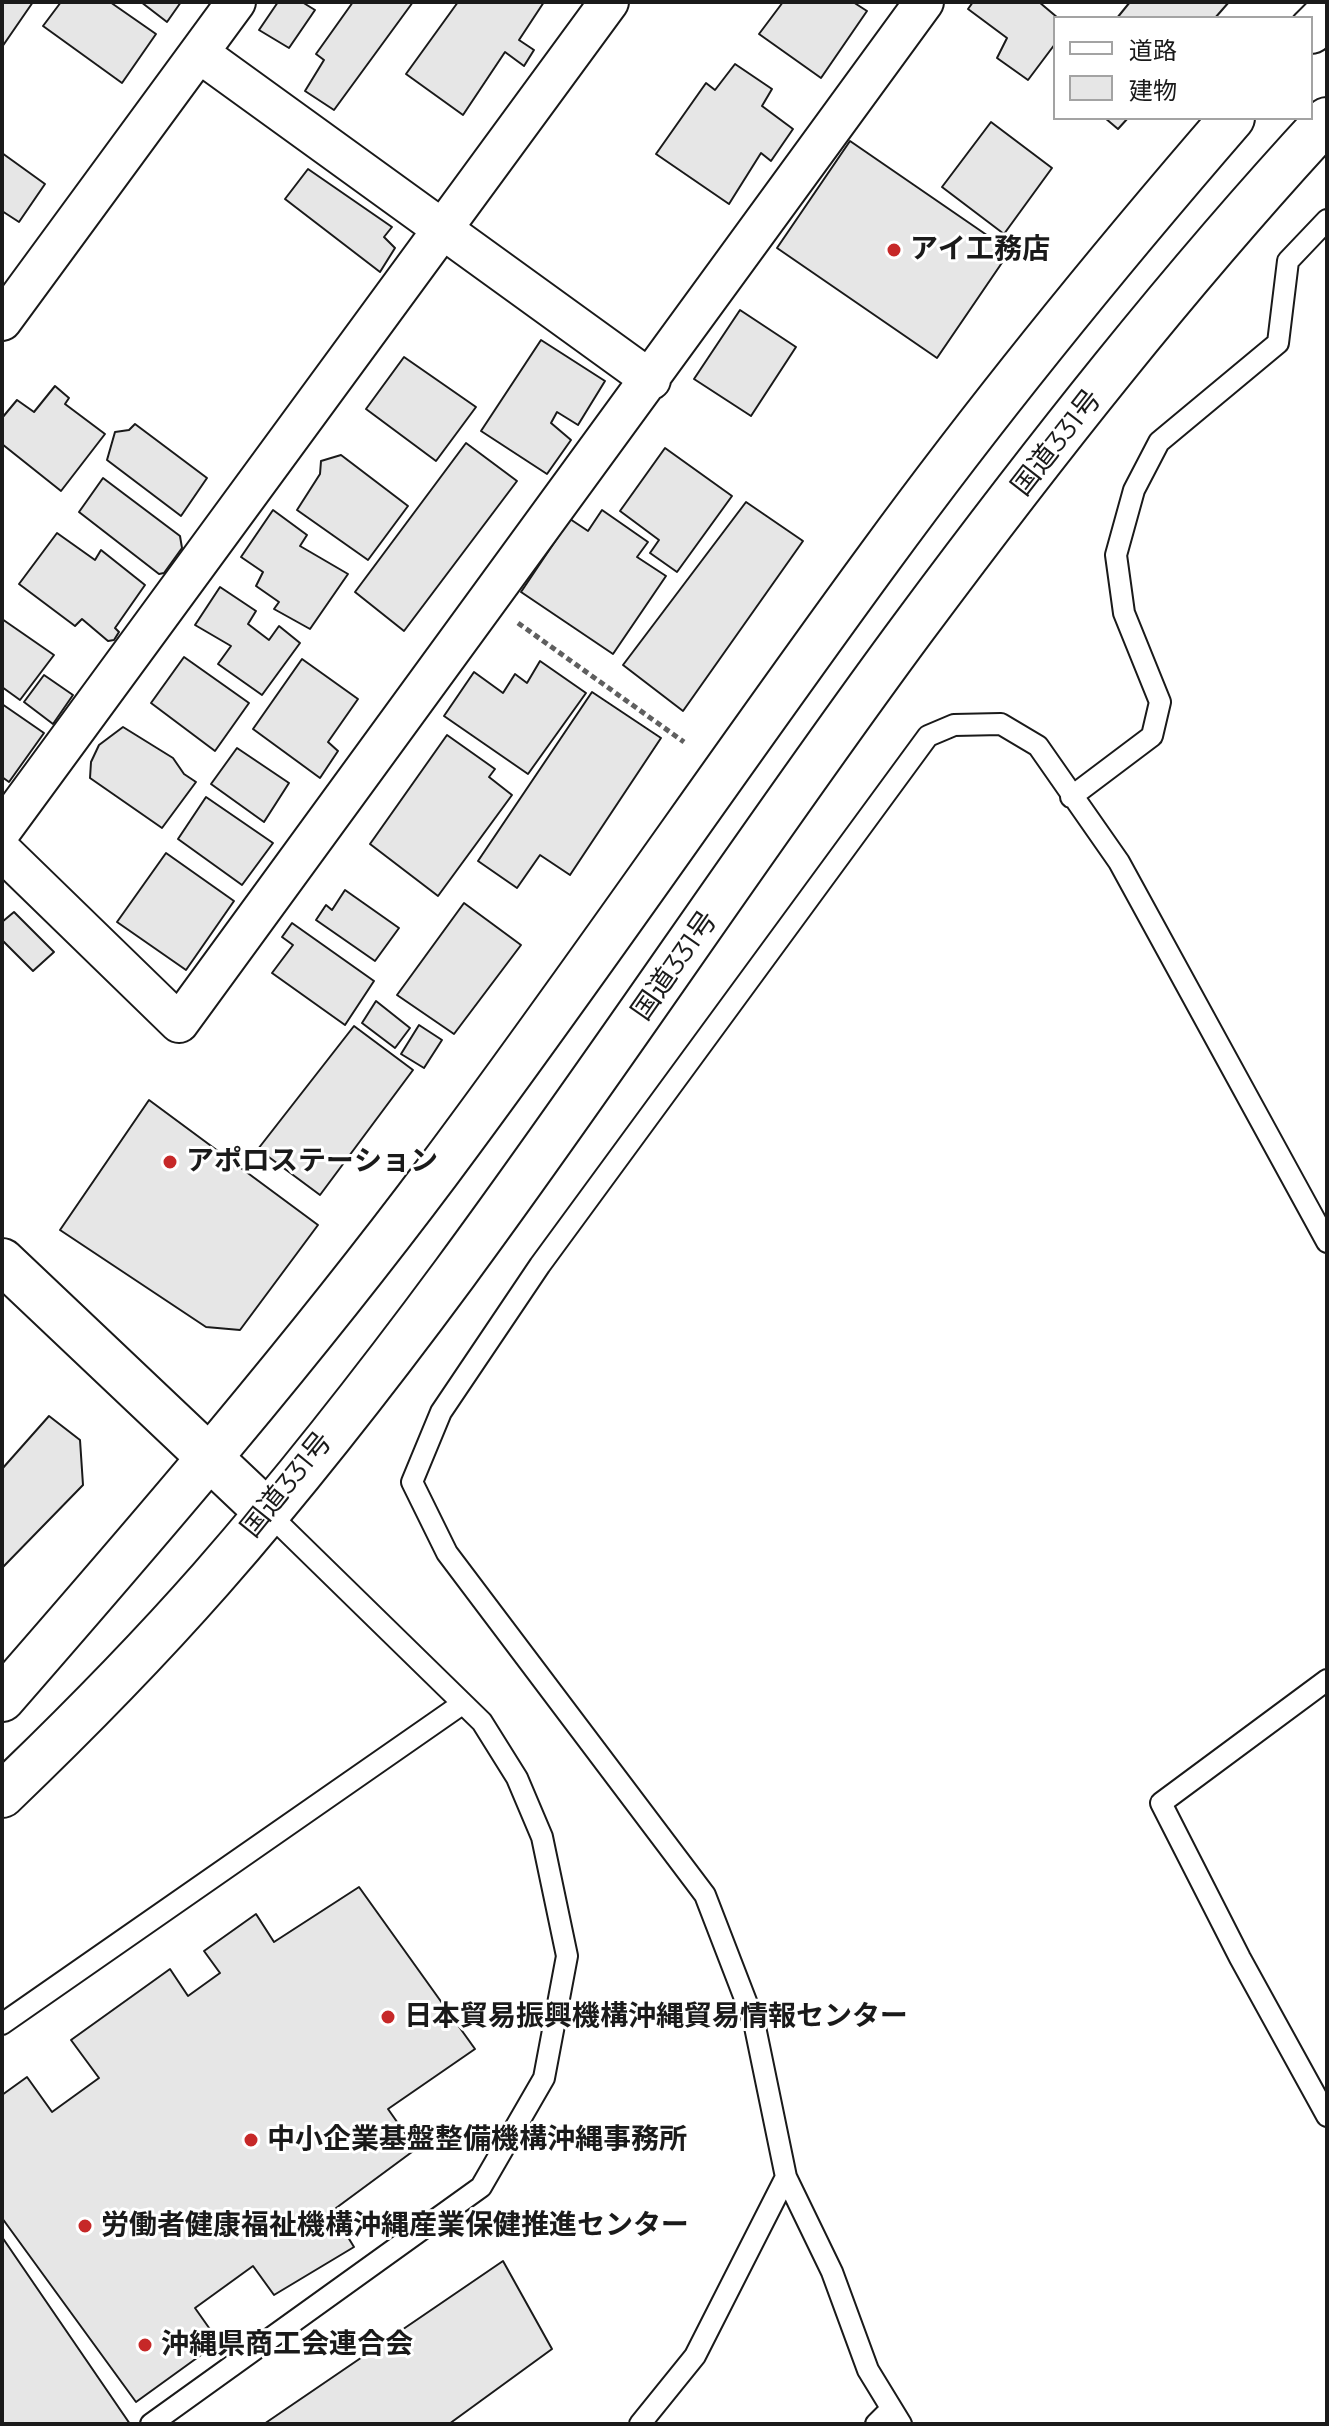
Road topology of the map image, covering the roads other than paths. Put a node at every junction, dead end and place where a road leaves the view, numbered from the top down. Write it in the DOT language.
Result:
graph roads {
  1 [pos="236,2"];
  2 [pos="609,2"];
  3 [pos="924,2"];
  4 [pos="199,53"];
  5 [pos="1230,120"];
  6 [pos="1327,120"];
  7 [pos="1327,220"];
  8 [pos="442,230"];
  9 [pos="2,321"];
  10 [pos="651,380"];
  11 [pos="1071,797"];
  12 [pos="2,830"];
  13 [pos="2,851"];
  14 [pos="1327,1242"];
  15 [pos="2,1261"];
  16 [pos="209,1459"];
  17 [pos="267,1512"];
  18 [pos="1327,1680"];
  19 [pos="2,1699"];
  20 [pos="462,1704"];
  21 [pos="2,1795"];
  22 [pos="2,2024"];
  23 [pos="1327,2116"];
  24 [pos="786,2177"];
  25 [pos="896,2416"];
  26 [pos="151,2424"];
  27 [pos="640,2424"];
  28 [pos="876,2424"];
  1 -- 4 [label="street"];
  2 -- 8 [label="street"];
  3 -- 10 [label="street"];
  4 -- 8 [label="street"];
  4 -- 9 [label="street"];
  5 -- 16 [label="main road"];
  6 -- 17 [label="main road, 国道331号"];
  7 -- 11 [label="lane"];
  8 -- 10 [label="street"];
  8 -- 12 [label="street"];
  10 -- 13 [label="street"];
  11 -- 14 [label="lane"];
  11 -- 24 [label="lane"];
  15 -- 16 [label="main road"];
  16 -- 17 [label="main road"];
  16 -- 19 [label="main road"];
  17 -- 20 [label="lane"];
  17 -- 21 [label="main road, 国道331号"];
  18 -- 23 [label="lane"];
  20 -- 22 [label="lane"];
  20 -- 26 [label="lane"];
  24 -- 25 [label="lane"];
  24 -- 27 [label="lane"];
  25 -- 28 [label="lane"];
}
